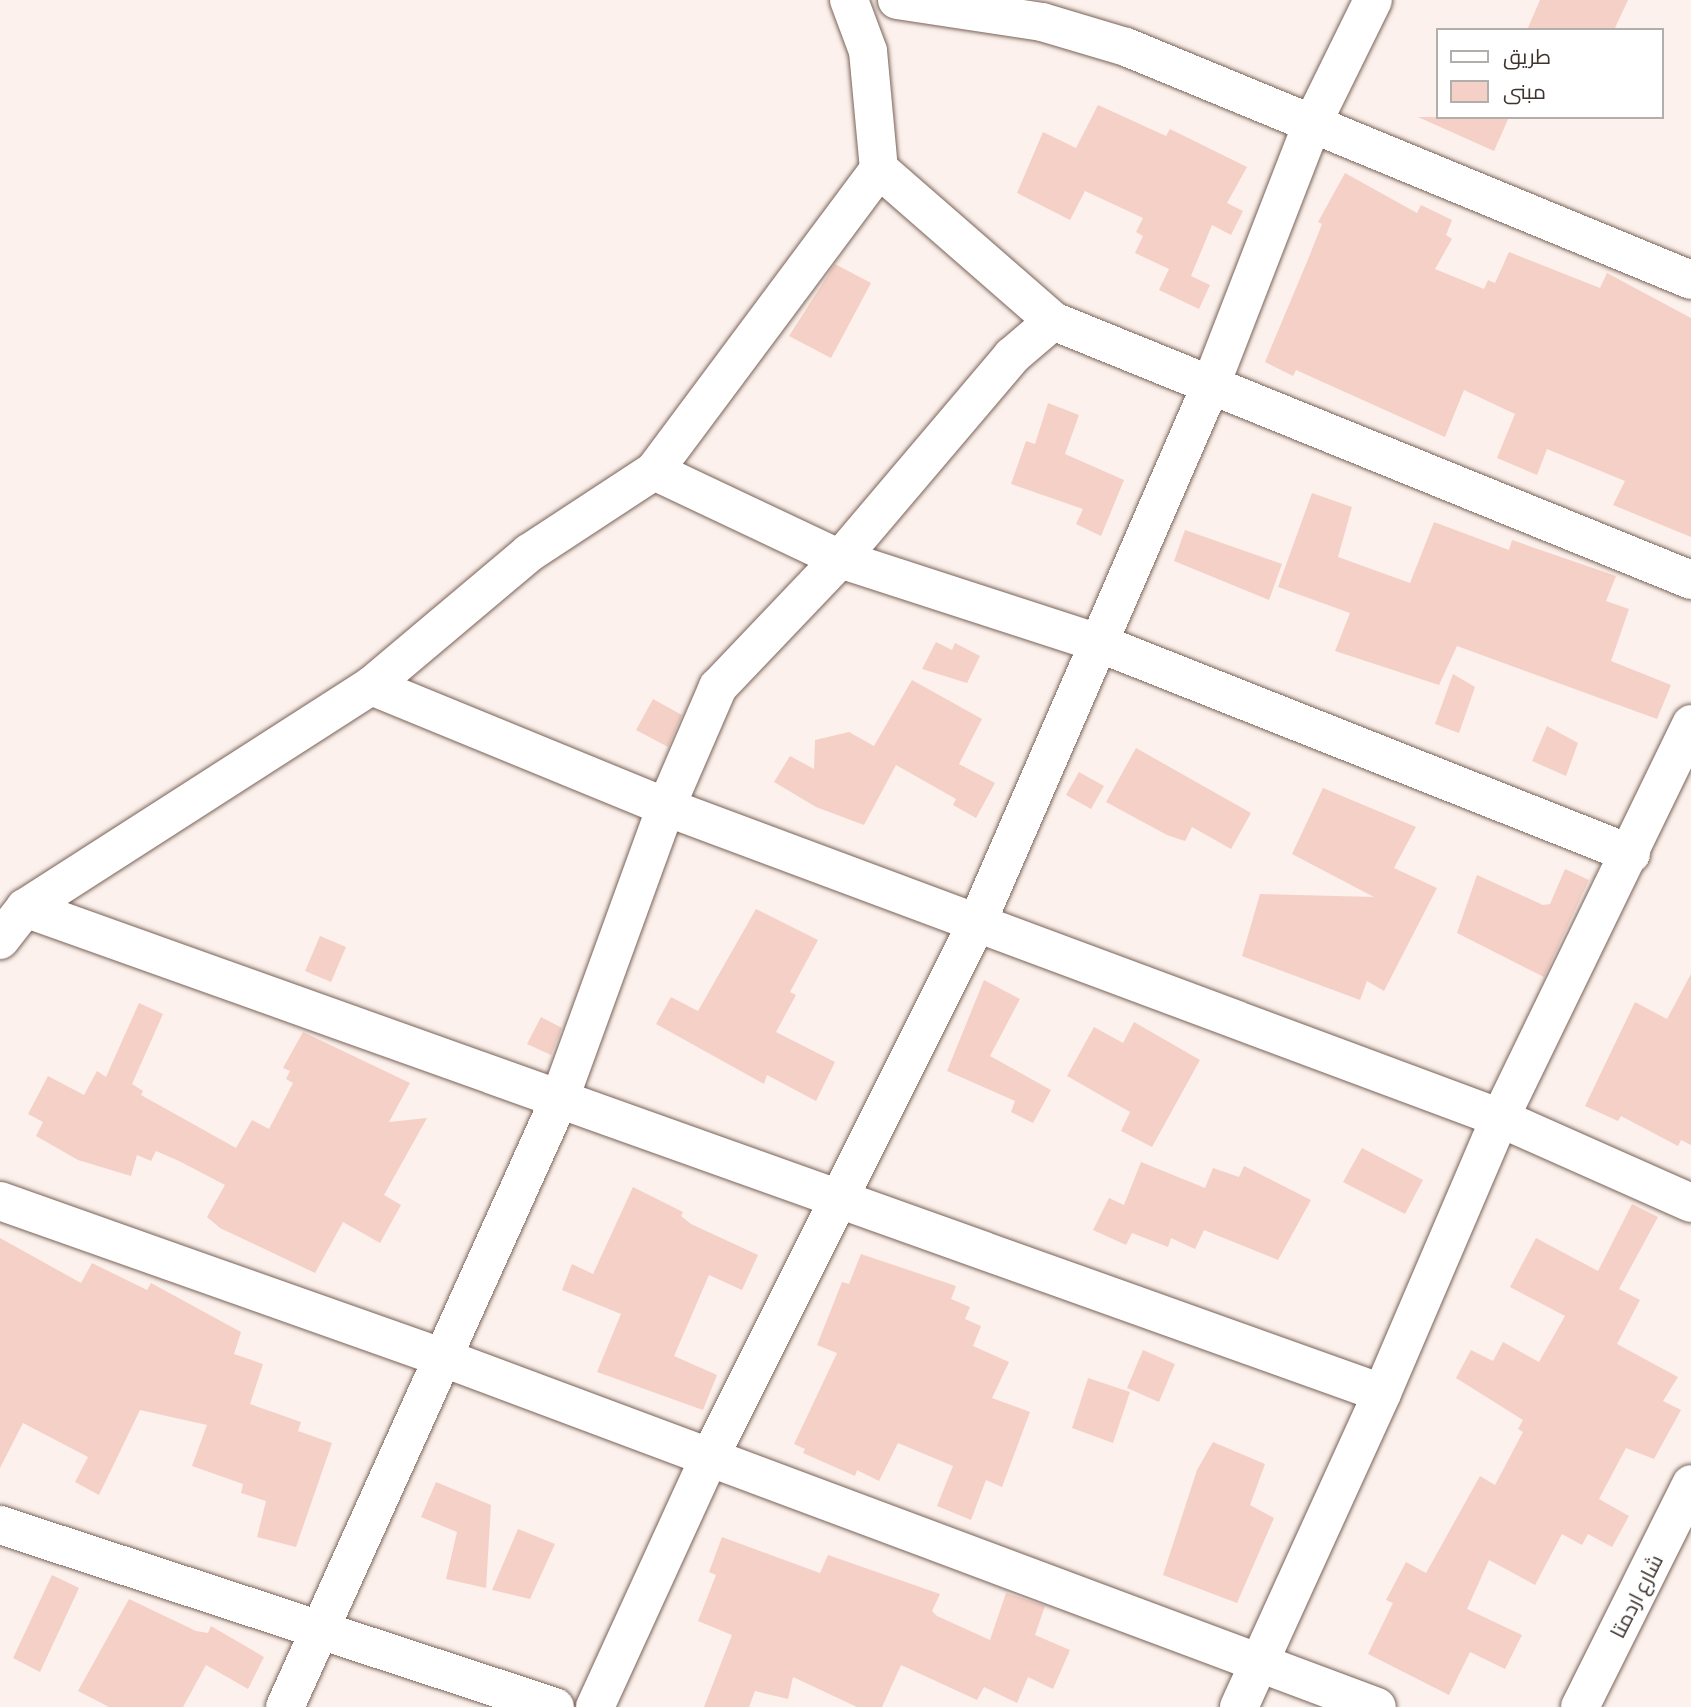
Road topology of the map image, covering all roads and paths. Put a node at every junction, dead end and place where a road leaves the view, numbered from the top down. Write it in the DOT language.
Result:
graph roads {
  1 [pos="849,0"];
  2 [pos="897,0"];
  3 [pos="1373,0"];
  4 [pos="1312,124"];
  5 [pos="879,169"];
  6 [pos="1691,280"];
  7 [pos="1053,321"];
  8 [pos="1210,387"];
  9 [pos="654,471"];
  10 [pos="839,559"];
  11 [pos="1691,580"];
  12 [pos="1101,644"];
  13 [pos="371,686"];
  14 [pos="1691,724"];
  15 [pos="666,807"];
  16 [pos="1631,854"];
  17 [pos="25,908"];
  18 [pos="976,925"];
  19 [pos="0,940"];
  20 [pos="560,1098"];
  21 [pos="1500,1118"];
  22 [pos="839,1200"];
  23 [pos="0,1201"];
  24 [pos="1691,1203"];
  25 [pos="441,1357"];
  26 [pos="1382,1393"];
  27 [pos="708,1460"];
  28 [pos="1691,1484"];
  29 [pos="0,1525"];
  30 [pos="322,1627"];
  31 [pos="1259,1663"];
  32 [pos="285,1707"];
  33 [pos="555,1707"];
  34 [pos="595,1707"];
  35 [pos="1239,1707"];
  36 [pos="1377,1707"];
  37 [pos="1580,1707"];
  1 -- 5 [label="street"];
  2 -- 4 [label="street"];
  3 -- 4 [label="street"];
  4 -- 6 [label="street"];
  4 -- 8 [label="street"];
  5 -- 7 [label="street"];
  5 -- 9 [label="street"];
  7 -- 8 [label="street"];
  7 -- 10 [label="street"];
  8 -- 11 [label="street"];
  8 -- 12 [label="street"];
  9 -- 10 [label="street"];
  9 -- 13 [label="street"];
  10 -- 12 [label="street"];
  10 -- 15 [label="street"];
  12 -- 16 [label="street"];
  12 -- 18 [label="street"];
  13 -- 15 [label="street"];
  13 -- 17 [label="street"];
  14 -- 16 [label="street"];
  15 -- 18 [label="street"];
  15 -- 20 [label="street"];
  16 -- 21 [label="street"];
  17 -- 19 [label="street"];
  17 -- 20 [label="street"];
  18 -- 21 [label="street"];
  18 -- 22 [label="street"];
  20 -- 22 [label="street"];
  20 -- 25 [label="street"];
  21 -- 24 [label="street"];
  21 -- 26 [label="street"];
  22 -- 26 [label="street"];
  22 -- 27 [label="street"];
  23 -- 25 [label="street"];
  25 -- 27 [label="street"];
  25 -- 30 [label="street"];
  26 -- 31 [label="street"];
  27 -- 31 [label="street"];
  27 -- 34 [label="street"];
  28 -- 37 [label="street, شارع اردمتا"];
  29 -- 30 [label="street"];
  30 -- 32 [label="street"];
  30 -- 33 [label="street"];
  31 -- 35 [label="street"];
  31 -- 36 [label="street"];
}
